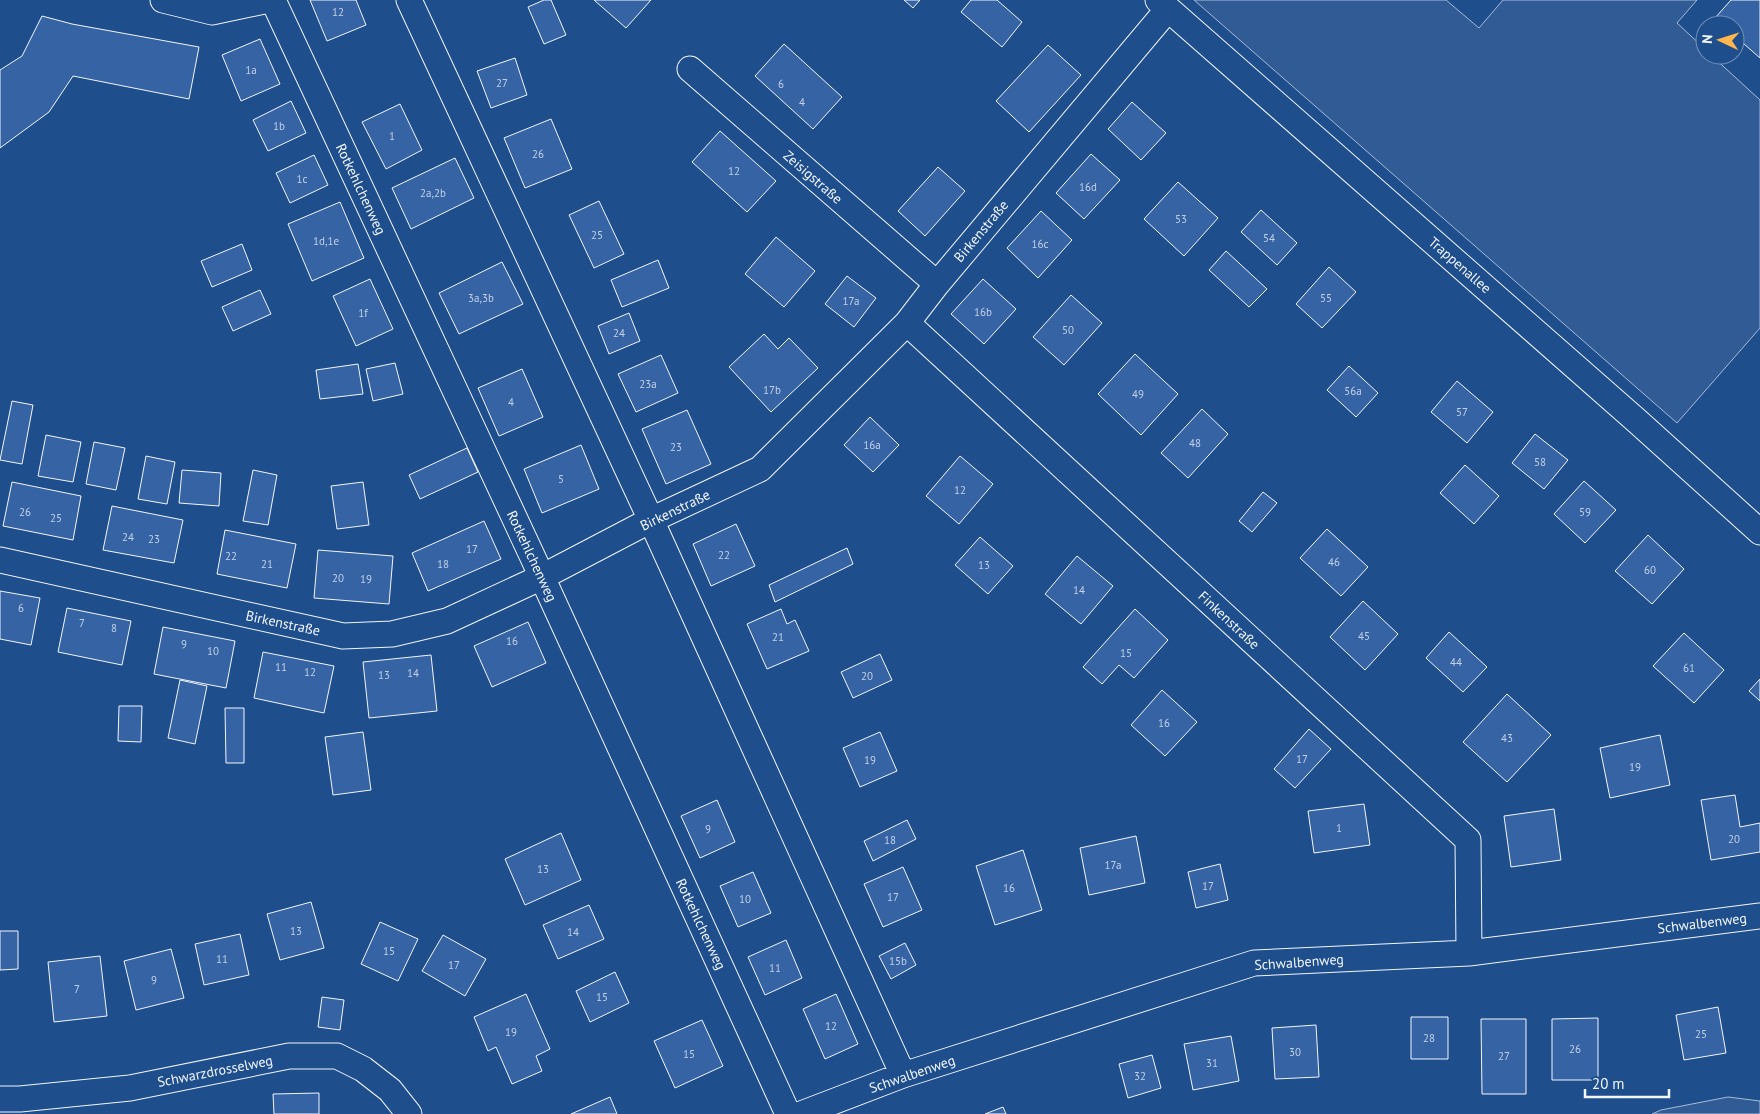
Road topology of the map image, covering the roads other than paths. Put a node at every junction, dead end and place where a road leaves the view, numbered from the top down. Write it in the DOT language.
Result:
graph roads {
  1 [pos="163,0"];
  2 [pos="268,0"];
  3 [pos="273,0"];
  4 [pos="409,0"];
  5 [pos="1163,4"];
  6 [pos="690,69"];
  7 [pos="937,284"];
  8 [pos="907,323"];
  9 [pos="651,520"];
  10 [pos="1760,532"];
  11 [pos="0,560"];
  12 [pos="542,578"];
  13 [pos="1760,916"];
  14 [pos="1469,953"];
  15 [pos="903,1075"];
  16 [pos="0,1099"];
  17 [pos="410,1114"];
  18 [pos="788,1114"];
  19 [pos="801,1114"];
  1 -- 2 [label="street"];
  3 -- 12 [label="street, Rotkehlchenweg"];
  4 -- 9 [label="street"];
  5 -- 7 [label="street, Birkenstraße"];
  5 -- 10 [label="street, Trappenallee"];
  6 -- 7 [label="street, Zeisigstraße"];
  7 -- 8 [label="street, Birkenstraße"];
  8 -- 9 [label="street, Birkenstraße"];
  8 -- 14 [label="street, Finkenstraße"];
  9 -- 12 [label="street, Birkenstraße"];
  9 -- 15 [label="street"];
  11 -- 12 [label="street, Birkenstraße"];
  12 -- 18 [label="street, Rotkehlchenweg"];
  13 -- 14 [label="street, Schwalbenweg"];
  14 -- 15 [label="street, Schwalbenweg"];
  15 -- 19 [label="street, Schwalbenweg"];
  16 -- 17 [label="street, Schwarzdrosselweg"];
}
